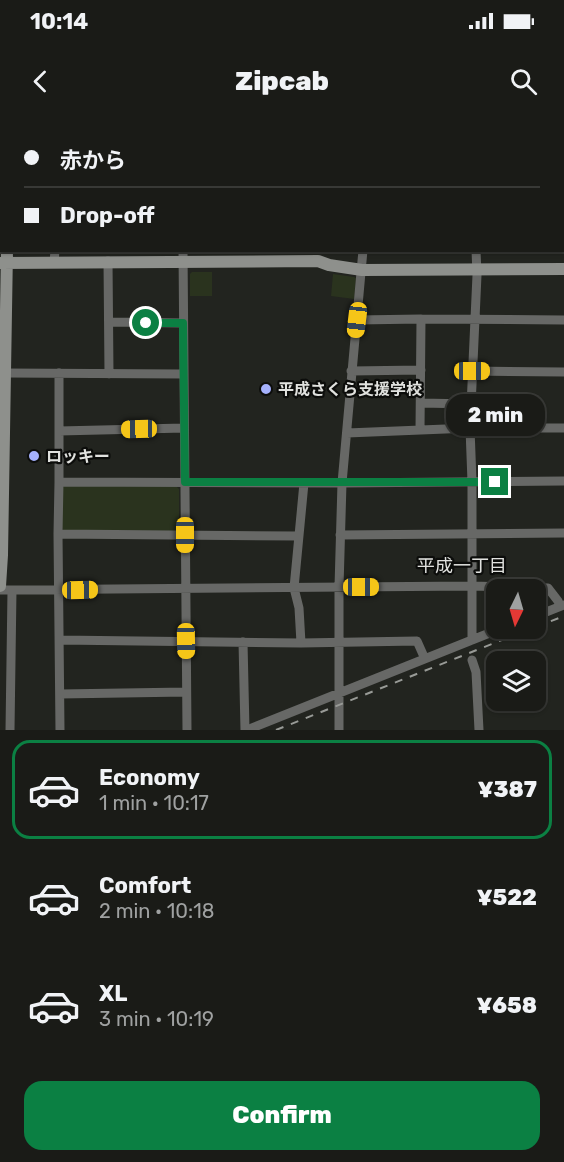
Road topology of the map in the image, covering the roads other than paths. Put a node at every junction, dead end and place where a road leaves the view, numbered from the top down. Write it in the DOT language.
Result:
graph roads {
  1 [pos="363,252"];
  2 [pos="476,252"];
  3 [pos="183,256"];
  4 [pos="319,256"];
  5 [pos="55,257"];
  6 [pos="5,259"];
  7 [pos="108,261"];
  8 [pos="477,269"];
  9 [pos="564,269"];
  10 [pos="362,270"];
  11 [pos="421,319"];
  12 [pos="357,320"];
  13 [pos="475,320"];
  14 [pos="564,321"];
  15 [pos="109,322"];
  16 [pos="183,323"];
  17 [pos="421,370"];
  18 [pos="351,371"];
  19 [pos="472,371"];
  20 [pos="564,372"];
  21 [pos="5,373"];
  22 [pos="59,373"];
  23 [pos="109,374"];
  24 [pos="183,374"];
  25 [pos="421,403"];
  26 [pos="471,404"];
  27 [pos="470,428"];
  28 [pos="564,428"];
  29 [pos="184,429"];
  30 [pos="420,430"];
  31 [pos="59,431"];
  32 [pos="347,433"];
  33 [pos="564,481"];
  34 [pos="59,482"];
  35 [pos="185,482"];
  36 [pos="472,482"];
  37 [pos="304,483"];
  38 [pos="342,483"];
  39 [pos="564,533"];
  40 [pos="58,534"];
  41 [pos="472,534"];
  42 [pos="185,535"];
  43 [pos="340,535"];
  44 [pos="298,536"];
  45 [pos="472,586"];
  46 [pos="339,587"];
  47 [pos="186,588"];
  48 [pos="294,588"];
  49 [pos="4,589"];
  50 [pos="59,590"];
  51 [pos="562,606"];
  52 [pos="546,612"];
  53 [pos="486,634"];
  54 [pos="60,640"];
  55 [pos="472,640"];
  56 [pos="186,641"];
  57 [pos="243,642"];
  58 [pos="301,643"];
  59 [pos="340,643"];
  60 [pos="425,659"];
  61 [pos="472,660"];
  62 [pos="186,692"];
  63 [pos="339,692"];
  64 [pos="60,694"];
  65 [pos="10,730"];
  66 [pos="60,730"];
  67 [pos="187,730"];
  68 [pos="246,730"];
  69 [pos="339,730"];
  70 [pos="479,730"];
  1 -- 10 [label="street"];
  2 -- 8 [label="street"];
  3 -- 4 [label="street"];
  3 -- 7 [label="street"];
  3 -- 16 [label="street"];
  4 -- 10 [label="street"];
  5 -- 6 [label="street"];
  5 -- 7 [label="street"];
  6 -- 21 [label="street"];
  7 -- 15 [label="street"];
  8 -- 9 [label="street"];
  8 -- 10 [label="street"];
  8 -- 13 [label="street"];
  10 -- 12 [label="street"];
  11 -- 12 [label="street"];
  11 -- 13 [label="street"];
  11 -- 17 [label="street"];
  12 -- 18 [label="street"];
  13 -- 14 [label="street"];
  13 -- 19 [label="street"];
  15 -- 16 [label="street"];
  15 -- 23 [label="street"];
  16 -- 24 [label="street"];
  17 -- 18 [label="street"];
  17 -- 25 [label="street"];
  18 -- 32 [label="street"];
  19 -- 20 [label="street"];
  19 -- 26 [label="street"];
  21 -- 22 [label="street"];
  21 -- 49 [label="street"];
  22 -- 23 [label="street"];
  22 -- 31 [label="street"];
  23 -- 24 [label="street"];
  24 -- 29 [label="street"];
  25 -- 26 [label="street"];
  25 -- 30 [label="street"];
  26 -- 27 [label="street"];
  27 -- 28 [label="street"];
  27 -- 30 [label="street"];
  27 -- 36 [label="street"];
  29 -- 31 [label="street"];
  29 -- 35 [label="street"];
  30 -- 32 [label="street"];
  31 -- 34 [label="street"];
  32 -- 38 [label="street"];
  33 -- 36 [label="street"];
  34 -- 35 [label="street"];
  34 -- 40 [label="street"];
  35 -- 37 [label="street"];
  35 -- 42 [label="street"];
  36 -- 38 [label="street"];
  36 -- 41 [label="street"];
  37 -- 38 [label="street"];
  37 -- 44 [label="street"];
  38 -- 43 [label="street"];
  39 -- 41 [label="street"];
  40 -- 42 [label="street"];
  40 -- 50 [label="street"];
  41 -- 43 [label="street"];
  41 -- 45 [label="street"];
  42 -- 44 [label="street"];
  42 -- 47 [label="street"];
  43 -- 46 [label="street"];
  44 -- 48 [label="street"];
  45 -- 46 [label="street"];
  45 -- 51 [label="street"];
  45 -- 55 [label="street"];
  46 -- 48 [label="street"];
  46 -- 59 [label="street"];
  47 -- 48 [label="street"];
  47 -- 50 [label="street"];
  47 -- 56 [label="street"];
  48 -- 58 [label="street"];
  49 -- 50 [label="street"];
  49 -- 65 [label="street"];
  50 -- 54 [label="street"];
  51 -- 52 [label="street"];
  53 -- 55 [label="street"];
  54 -- 56 [label="street"];
  54 -- 64 [label="street"];
  55 -- 60 [label="street"];
  56 -- 57 [label="street"];
  56 -- 62 [label="street"];
  57 -- 58 [label="street"];
  57 -- 68 [label="street"];
  58 -- 59 [label="street"];
  59 -- 60 [label="street"];
  59 -- 63 [label="street"];
  60 -- 63 [label="street"];
  61 -- 70 [label="street"];
  62 -- 64 [label="street"];
  62 -- 67 [label="street"];
  63 -- 68 [label="street"];
  63 -- 69 [label="street"];
  64 -- 66 [label="street"];
}
